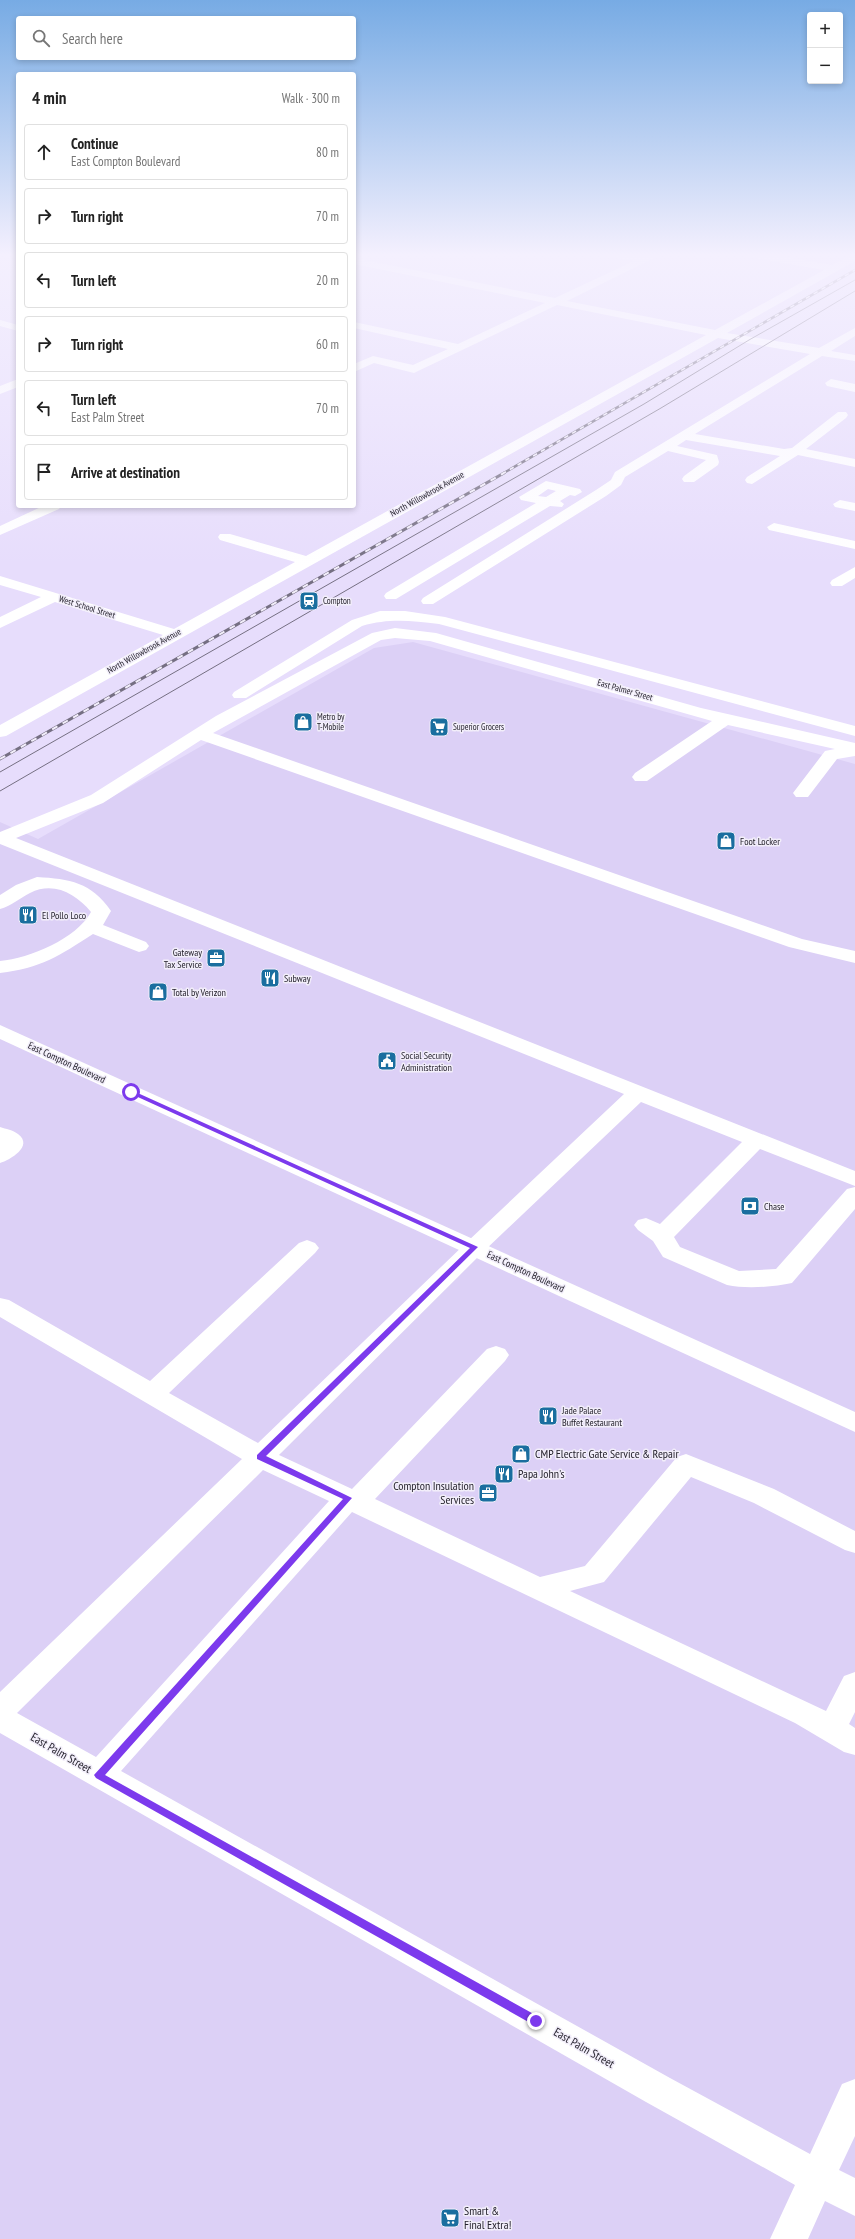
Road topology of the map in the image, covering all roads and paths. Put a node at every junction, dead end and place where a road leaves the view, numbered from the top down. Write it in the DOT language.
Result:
graph roads {
  1 [pos="439,357"];
  2 [pos="674,357"];
  3 [pos="809,357"];
  4 [pos="356,366"];
  5 [pos="16,383"];
  6 [pos="831,383"];
  7 [pos="855,388"];
  8 [pos="0,390"];
  9 [pos="842,415"];
  10 [pos="703,424"];
  11 [pos="718,428"];
  12 [pos="733,432"];
  13 [pos="684,436"];
  14 [pos="666,447"];
  15 [pos="796,451"];
  16 [pos="855,463"];
  17 [pos="689,479"];
  18 [pos="752,480"];
  19 [pos="568,490"];
  20 [pos="596,496"];
  21 [pos="549,502"];
  22 [pos="840,504"];
  23 [pos="855,507"];
  24 [pos="50,508"];
  25 [pos="577,508"];
  26 [pos="774,527"];
  27 [pos="855,530"];
  28 [pos="0,531"];
  29 [pos="225,537"];
  30 [pos="840,542"];
  31 [pos="855,545"];
  32 [pos="306,561"];
  33 [pos="855,572"];
  34 [pos="0,580"];
  35 [pos="837,583"];
  36 [pos="391,596"];
  37 [pos="53,597"];
  38 [pos="428,601"];
  39 [pos="0,623"];
  40 [pos="174,634"];
  41 [pos="727,718"];
  42 [pos="222,720"];
  43 [pos="855,730"];
  44 [pos="0,732"];
  45 [pos="199,734"];
  46 [pos="855,748"];
  47 [pos="855,751"];
  48 [pos="641,776"];
  49 [pos="802,793"];
  50 [pos="0,838"];
  51 [pos="0,903"];
  52 [pos="96,919"];
  53 [pos="139,946"];
  54 [pos="855,957"];
  55 [pos="9,966"];
  56 [pos="0,1031"];
  57 [pos="638,1093"];
  58 [pos="0,1134"];
  59 [pos="757,1140"];
  60 [pos="0,1156"];
  61 [pos="855,1179"];
  62 [pos="855,1194"];
  63 [pos="475,1247"];
  64 [pos="307,1248"];
  65 [pos="0,1306"];
  66 [pos="496,1354"];
  67 [pos="152,1394"];
  68 [pos="855,1423"];
  69 [pos="260,1457"];
  70 [pos="352,1500"];
  71 [pos="855,1543"];
  72 [pos="538,1588"];
  73 [pos="855,1684"];
  74 [pos="0,1711"];
  75 [pos="0,1718"];
  76 [pos="843,1736"];
  77 [pos="99,1775"];
  78 [pos="855,2096"];
  79 [pos="818,2177"];
  80 [pos="855,2198"];
  81 [pos="789,2239"];
  1 -- 4 [label="street"];
  2 -- 32 [label="street, North Willowbrook Avenue"];
  3 -- 10 [label="street"];
  5 -- 8 [label="street"];
  6 -- 7 [label="street"];
  9 -- 15 [label="street"];
  10 -- 11 [label="street"];
  10 -- 13 [label="street"];
  12 -- 15 [label="street"];
  13 -- 14 [label="street"];
  13 -- 15 [label="street"];
  14 -- 17 [label="street"];
  14 -- 20 [label="street"];
  15 -- 16 [label="street"];
  15 -- 18 [label="street"];
  19 -- 20 [label="street"];
  19 -- 21 [label="street"];
  19 -- 21 [label="street"];
  20 -- 25 [label="street"];
  21 -- 25 [label="street"];
  21 -- 36 [label="street"];
  22 -- 23 [label="street"];
  24 -- 28 [label="street"];
  25 -- 38 [label="street"];
  26 -- 30 [label="street"];
  27 -- 30 [label="street"];
  29 -- 32 [label="street"];
  30 -- 31 [label="street"];
  32 -- 40 [label="street, North Willowbrook Avenue"];
  33 -- 35 [label="street"];
  34 -- 37 [label="street, West School Street"];
  37 -- 39 [label="street"];
  37 -- 40 [label="street, West School Street"];
  40 -- 44 [label="street, North Willowbrook Avenue"];
  41 -- 42 [label="street, East Palmer Street"];
  41 -- 46 [label="street, East Palmer Street"];
  41 -- 48 [label="street"];
  42 -- 43 [label="street"];
  42 -- 45 [label="street"];
  45 -- 50 [label="street"];
  45 -- 54 [label="street"];
  47 -- 49 [label="street"];
  50 -- 57 [label="street"];
  51 -- 52 [label="street"];
  52 -- 53 [label="street"];
  52 -- 55 [label="street"];
  56 -- 63 [label="street, East Compton Boulevard"];
  57 -- 59 [label="street"];
  57 -- 63 [label="street"];
  58 -- 60 [label="street"];
  59 -- 61 [label="street"];
  59 -- 62 [label="street"];
  63 -- 68 [label="street, East Compton Boulevard"];
  63 -- 69 [label="street"];
  64 -- 67 [label="street"];
  65 -- 67 [label="street"];
  66 -- 70 [label="street"];
  67 -- 69 [label="street"];
  69 -- 70 [label="street"];
  69 -- 74 [label="street"];
  70 -- 72 [label="street"];
  70 -- 77 [label="street"];
  71 -- 72 [label="street"];
  72 -- 76 [label="street"];
  73 -- 76 [label="street"];
  75 -- 77 [label="street, East Palm Street"];
  77 -- 79 [label="street, East Palm Street"];
  78 -- 79 [label="street"];
  79 -- 80 [label="street, East Palm Street"];
  79 -- 81 [label="street"];
}
